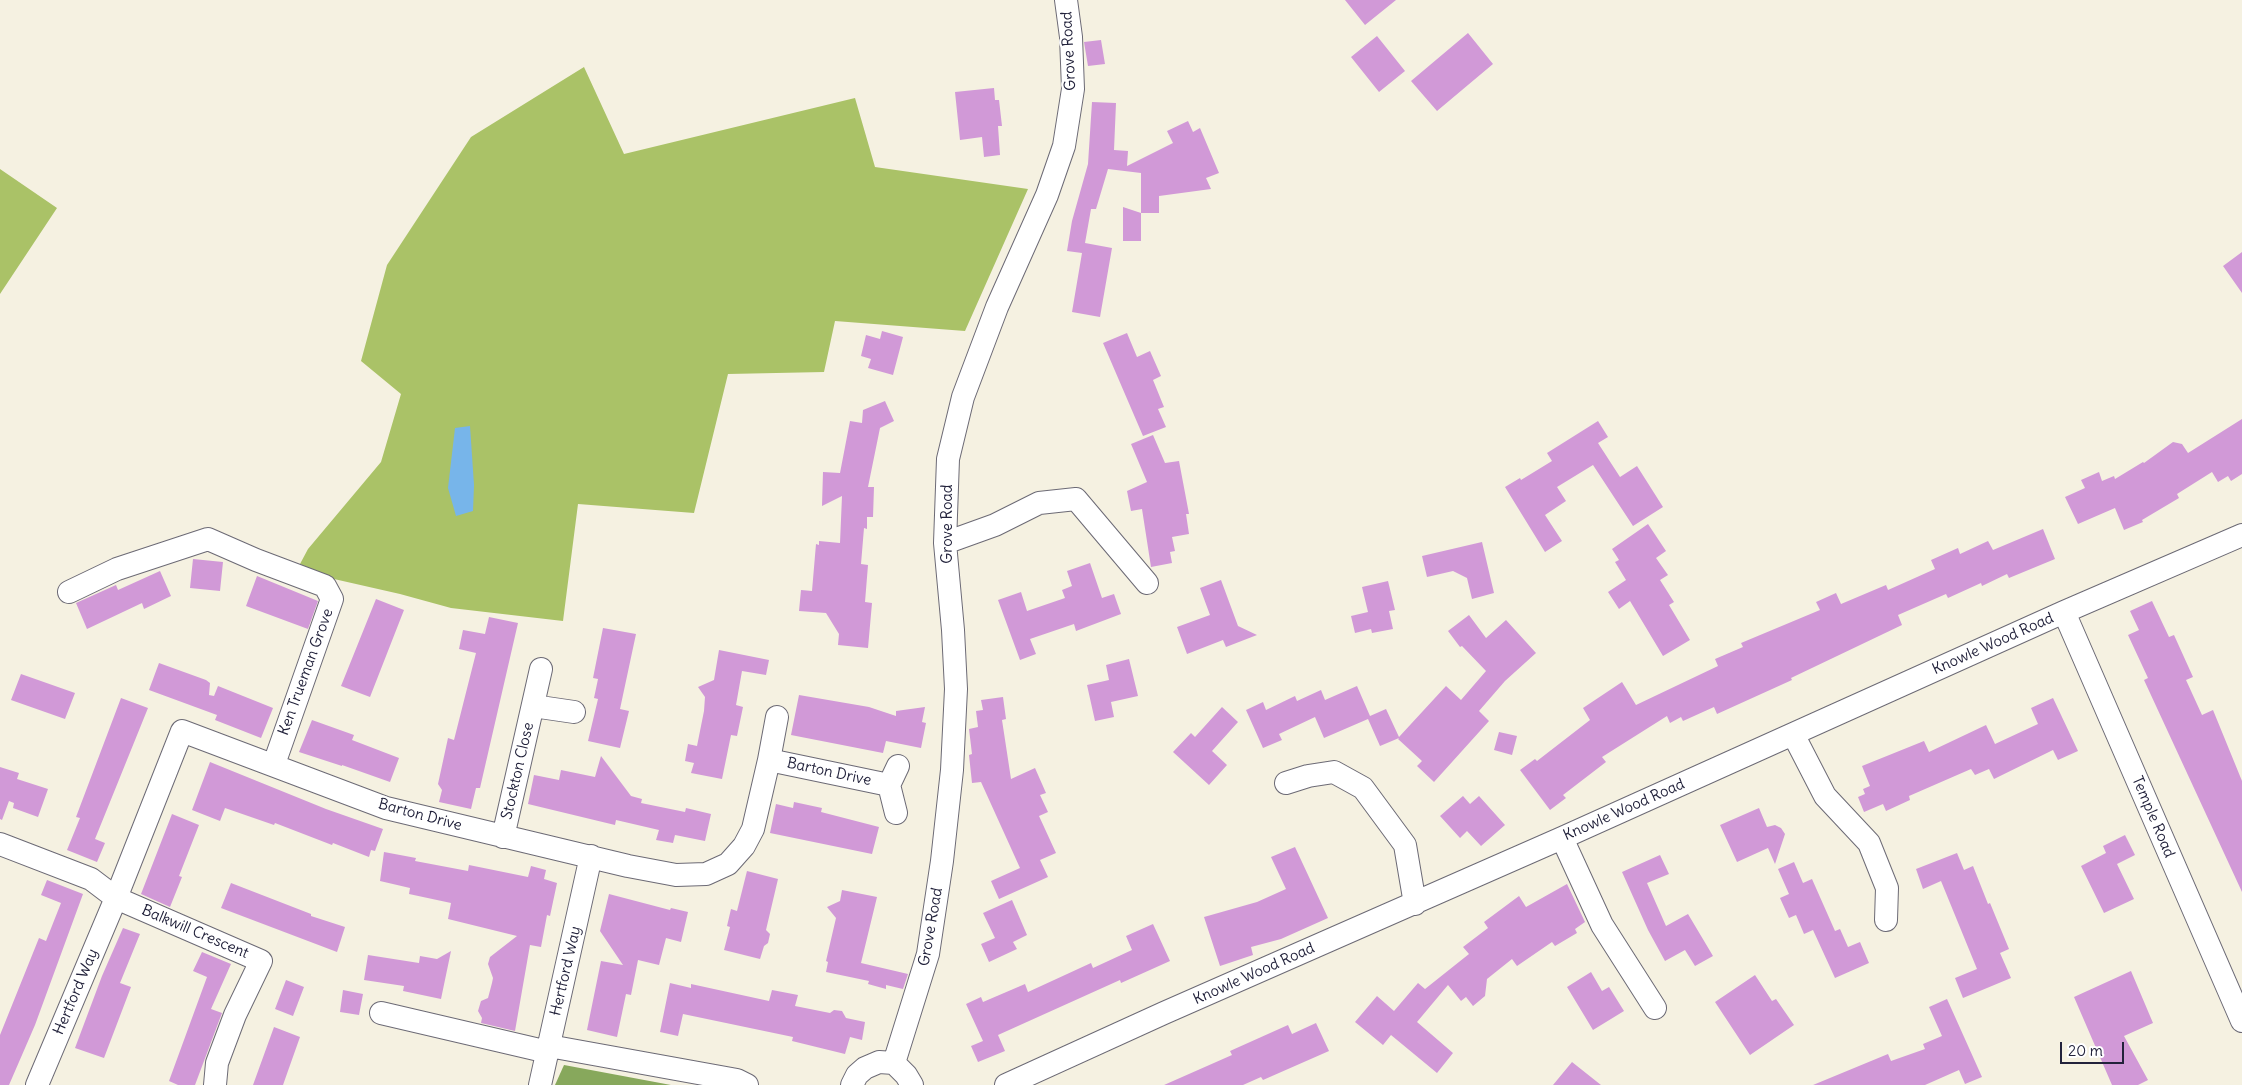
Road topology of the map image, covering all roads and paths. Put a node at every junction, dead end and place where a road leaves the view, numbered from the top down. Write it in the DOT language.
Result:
graph roads {
  1 [pos="1066,0"];
  2 [pos="2242,535"];
  3 [pos="945,542"];
  4 [pos="1147,583"];
  5 [pos="69,592"];
  6 [pos="2064,612"];
  7 [pos="541,669"];
  8 [pos="533,706"];
  9 [pos="574,712"];
  10 [pos="778,716"];
  11 [pos="1793,734"];
  12 [pos="769,760"];
  13 [pos="274,764"];
  14 [pos="1286,783"];
  15 [pos="896,813"];
  16 [pos="503,837"];
  17 [pos="1562,838"];
  18 [pos="0,844"];
  19 [pos="591,856"];
  20 [pos="116,898"];
  21 [pos="1415,904"];
  22 [pos="1886,920"];
  23 [pos="1655,1008"];
  24 [pos="381,1013"];
  25 [pos="2242,1022"];
  26 [pos="549,1049"];
  27 [pos="894,1063"];
  28 [pos="37,1085"];
  29 [pos="215,1085"];
  30 [pos="540,1085"];
  31 [pos="747,1085"];
  32 [pos="852,1085"];
  33 [pos="912,1085"];
  34 [pos="1006,1085"];
  1 -- 3 [label="street, Grove Road"];
  2 -- 6 [label="street, Knowle Wood Road"];
  3 -- 4 [label="street"];
  3 -- 27 [label="street, Grove Road"];
  5 -- 13 [label="street, Ken Trueman Grove"];
  6 -- 11 [label="street, Knowle Wood Road"];
  6 -- 25 [label="street, Temple Road"];
  7 -- 8 [label="street, Stockton Close"];
  8 -- 9 [label="street, Stockton Close"];
  8 -- 16 [label="street, Stockton Close"];
  10 -- 12 [label="street, Barton Drive"];
  11 -- 17 [label="street, Knowle Wood Road"];
  11 -- 22 [label="street"];
  12 -- 15 [label="street, Barton Drive"];
  12 -- 19 [label="street, Barton Drive"];
  13 -- 16 [label="street, Barton Drive"];
  13 -- 20 [label="street, Barton Drive"];
  14 -- 21 [label="street"];
  16 -- 19 [label="street, Barton Drive"];
  17 -- 21 [label="street, Knowle Wood Road"];
  17 -- 23 [label="street"];
  18 -- 20 [label="street"];
  19 -- 26 [label="street, Hertford Way"];
  20 -- 28 [label="street, Hertford Way"];
  20 -- 29 [label="street, Balkwill Crescent"];
  21 -- 34 [label="street, Knowle Wood Road"];
  24 -- 26 [label="street"];
  26 -- 30 [label="street, Hertford Way"];
  26 -- 31 [label="street"];
  27 -- 32 [label="street"];
  27 -- 33 [label="street"];
}
